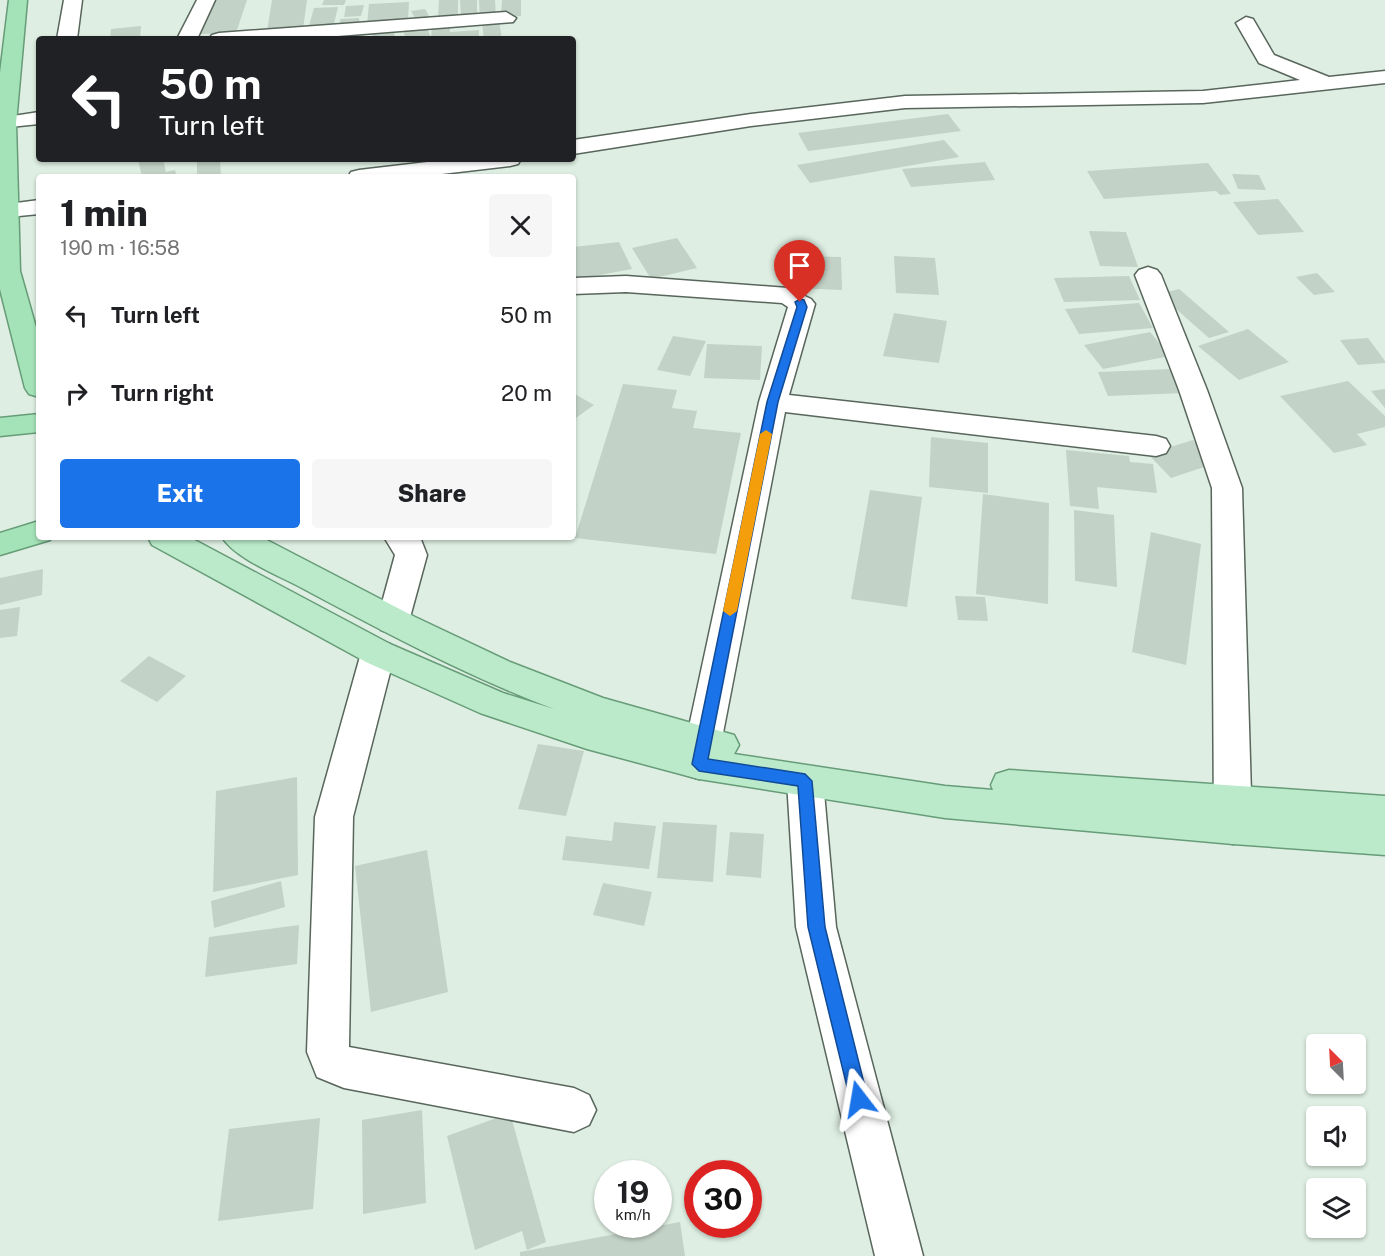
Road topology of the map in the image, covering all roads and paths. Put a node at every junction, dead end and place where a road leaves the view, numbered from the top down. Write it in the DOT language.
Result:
graph roads {
  1 [pos="18,0"];
  2 [pos="73,0"];
  3 [pos="206,0"];
  4 [pos="506,18"];
  5 [pos="1246,23"];
  6 [pos="67,36"];
  7 [pos="188,36"];
  8 [pos="260,36"];
  9 [pos="1385,77"];
  10 [pos="1328,84"];
  11 [pos="36,118"];
  12 [pos="5,123"];
  13 [pos="576,147"];
  14 [pos="485,162"];
  15 [pos="384,174"];
  16 [pos="36,207"];
  17 [pos="9,210"];
  18 [pos="1148,275"];
  19 [pos="576,286"];
  20 [pos="36,377"];
  21 [pos="772,402"];
  22 [pos="36,423"];
  23 [pos="0,427"];
  24 [pos="1156,446"];
  25 [pos="170,540"];
  26 [pos="242,540"];
  27 [pos="403,540"];
  28 [pos="386,637"];
  29 [pos="702,753"];
  30 [pos="805,781"];
  31 [pos="1385,812"];
  32 [pos="1232,816"];
  33 [pos="1385,838"];
  34 [pos="574,1110"];
  35 [pos="899,1256"];
  1 -- 12 [label="highway"];
  2 -- 6 [label="street"];
  3 -- 7 [label="street"];
  4 -- 8 [label="street"];
  5 -- 10 [label="street"];
  9 -- 10 [label="street"];
  10 -- 13 [label="street"];
  11 -- 12 [label="street"];
  12 -- 17 [label="highway"];
  14 -- 15 [label="street"];
  16 -- 17 [label="street"];
  17 -- 20 [label="highway"];
  18 -- 32 [label="street"];
  19 -- 21 [label="street"];
  21 -- 24 [label="street"];
  21 -- 29 [label="street"];
  22 -- 23 [label="highway"];
  25 -- 28 [label="main road"];
  26 -- 28 [label="main road"];
  27 -- 28 [label="street"];
  28 -- 29 [label="main road"];
  28 -- 34 [label="street"];
  29 -- 30 [label="main road"];
  29 -- 32 [label="main road"];
  30 -- 32 [label="main road"];
  30 -- 35 [label="street"];
  31 -- 32 [label="main road"];
  32 -- 33 [label="main road"];
}
